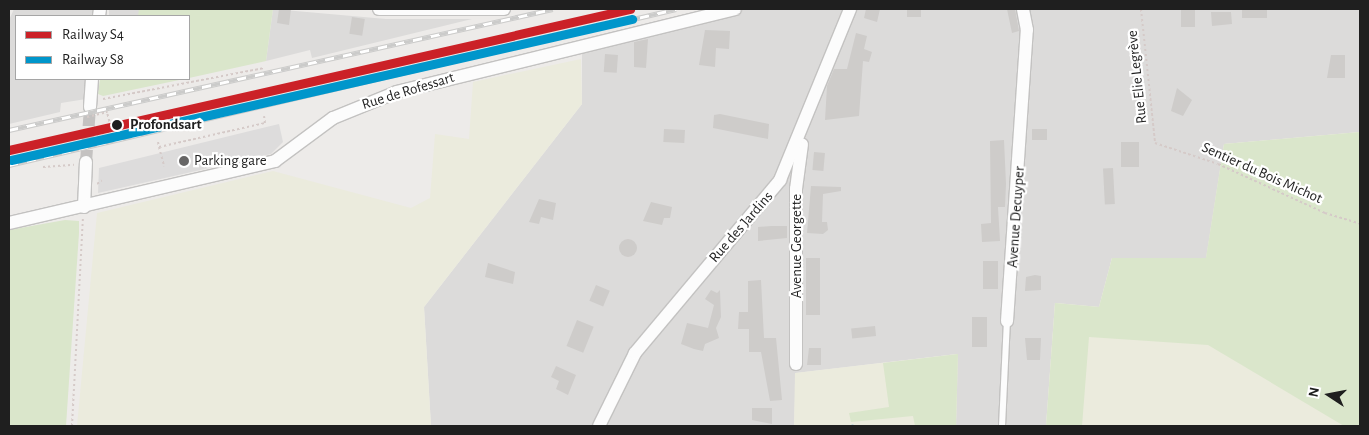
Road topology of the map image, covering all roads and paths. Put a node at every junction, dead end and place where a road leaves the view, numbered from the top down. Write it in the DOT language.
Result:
graph roads {
  1 [pos="379,9"];
  2 [pos="504,9"];
  3 [pos="735,9"];
  4 [pos="850,9"];
  5 [pos="1023,9"];
  6 [pos="1141,9"];
  7 [pos="264,68"];
  8 [pos="92,80"];
  9 [pos="89,109"];
  10 [pos="264,116"];
  11 [pos="804,128"];
  12 [pos="92,136"];
  13 [pos="158,142"];
  14 [pos="1155,142"];
  15 [pos="160,147"];
  16 [pos="82,163"];
  17 [pos="43,166"];
  18 [pos="164,166"];
  19 [pos="84,207"];
  20 [pos="9,223"];
  21 [pos="1360,224"];
  22 [pos="1006,321"];
  23 [pos="796,364"];
  24 [pos="72,426"];
  25 [pos="599,426"];
  26 [pos="1002,426"];
  1 -- 2 [label="street"];
  3 -- 19 [label="street, Rue de Rofessart"];
  4 -- 11 [label="street, Rue des Jardins"];
  5 -- 22 [label="street, Avenue Decuyper"];
  6 -- 14 [label="path, Rue Elie Legrève"];
  7 -- 9 [label="path"];
  8 -- 9 [label="street"];
  9 -- 12 [label="path, bridge"];
  10 -- 15 [label="path"];
  11 -- 23 [label="street, Avenue Georgette"];
  11 -- 25 [label="street, Rue des Jardins"];
  13 -- 15 [label="path"];
  14 -- 21 [label="path, Sentier du Bois Michot"];
  15 -- 18 [label="path"];
  16 -- 17 [label="path"];
  16 -- 19 [label="street"];
  19 -- 20 [label="street, Rue de Rofessart"];
  19 -- 24 [label="path"];
  22 -- 26 [label="lane, Avenue Decuyper"];
}
